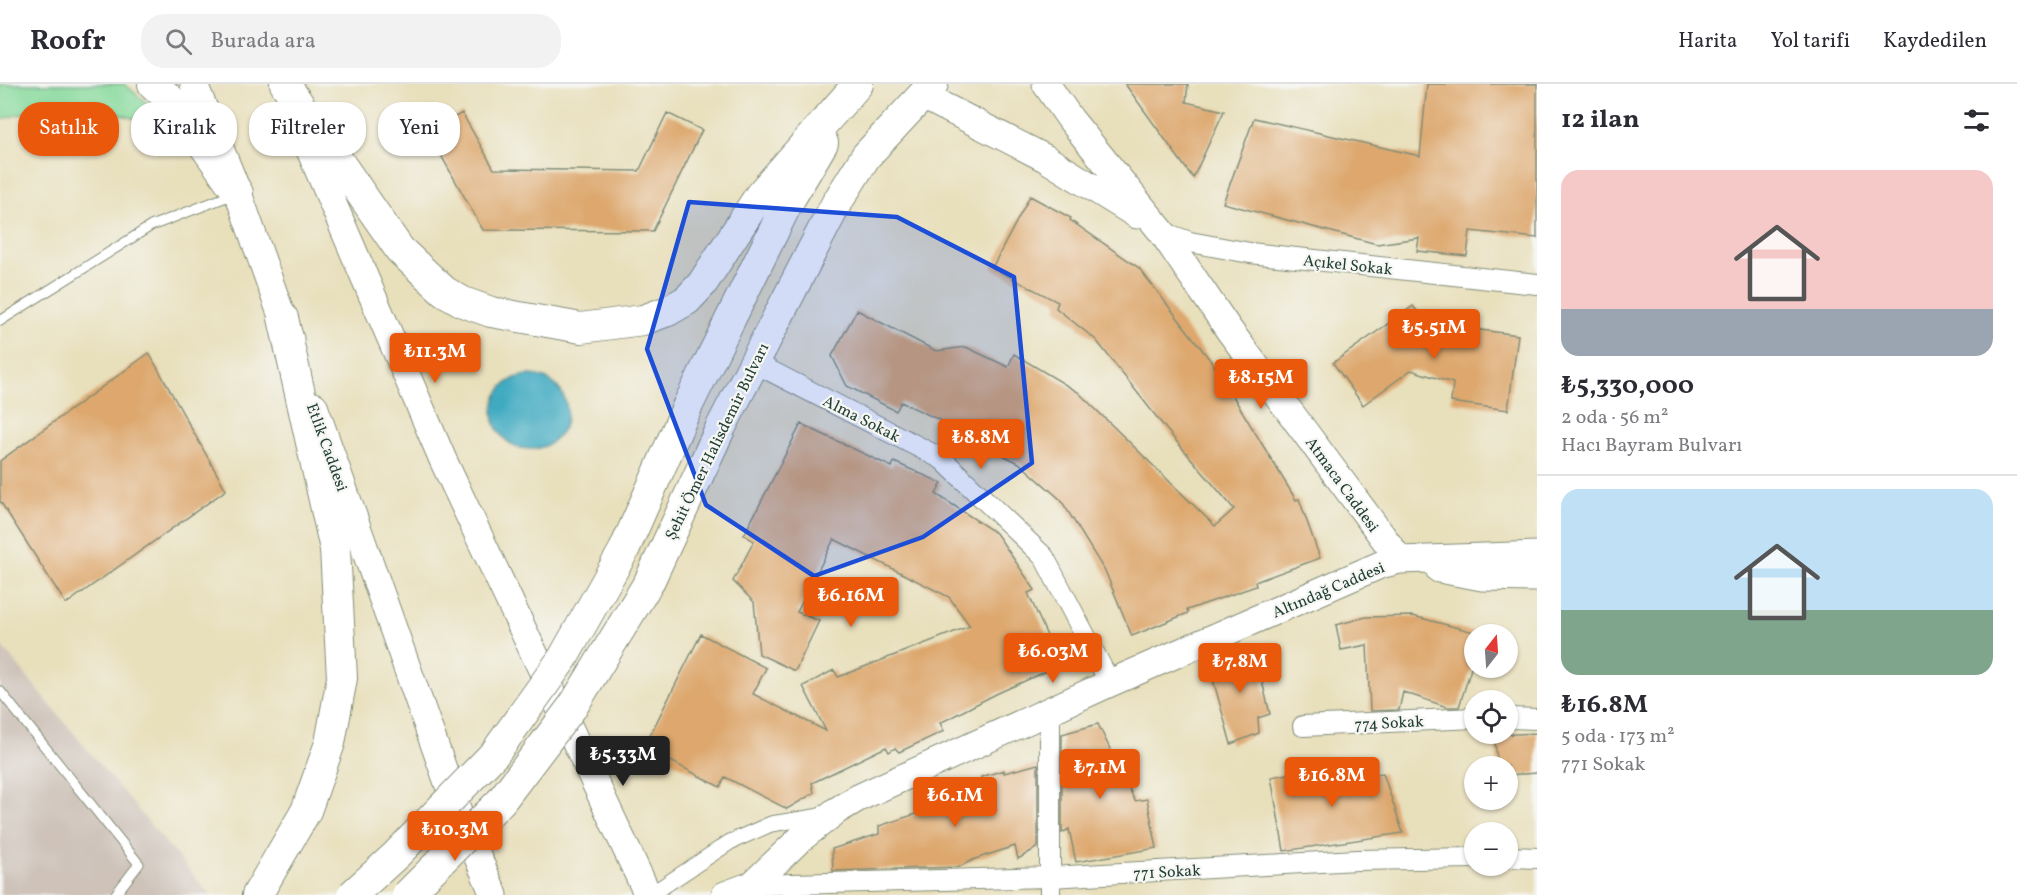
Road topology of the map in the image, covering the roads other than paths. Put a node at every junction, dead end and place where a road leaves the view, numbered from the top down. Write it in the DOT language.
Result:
graph roads {
  1 [pos="153,84"];
  2 [pos="194,84"];
  3 [pos="283,84"];
  4 [pos="858,84"];
  5 [pos="863,84"];
  6 [pos="1046,84"];
  7 [pos="927,90"];
  8 [pos="238,193"];
  9 [pos="1162,232"];
  10 [pos="1537,284"];
  11 [pos="283,318"];
  12 [pos="0,321"];
  13 [pos="753,362"];
  14 [pos="1537,555"];
  15 [pos="1400,560"];
  16 [pos="1537,578"];
  17 [pos="1110,682"];
  18 [pos="0,691"];
  19 [pos="1050,711"];
  20 [pos="1464,718"];
  21 [pos="1518,718"];
  22 [pos="1537,719"];
  23 [pos="1303,726"];
  24 [pos="830,815"];
  25 [pos="1518,857"];
  26 [pos="1464,858"];
  27 [pos="1537,858"];
  28 [pos="1050,886"];
  29 [pos="751,890"];
  30 [pos="115,895"];
  31 [pos="257,895"];
  32 [pos="352,895"];
  33 [pos="407,895"];
  34 [pos="494,895"];
  35 [pos="649,895"];
  36 [pos="725,895"];
  1 -- 8 [label="main road"];
  2 -- 8 [label="main road, Etlik Caddesi"];
  3 -- 4 [label="main road"];
  3 -- 35 [label="main road"];
  5 -- 32 [label="main road, bridge"];
  6 -- 9 [label="main road, Atmaca Caddesi"];
  7 -- 9 [label="main road, Atmaca Caddesi"];
  7 -- 13 [label="main road, Şehit Ömer Halisdemir Bulvarı"];
  8 -- 11 [label="main road, Etlik Caddesi"];
  8 -- 12 [label="lane"];
  9 -- 10 [label="street, Açıkel Sokak"];
  9 -- 15 [label="main road, Atmaca Caddesi"];
  11 -- 31 [label="main road"];
  11 -- 34 [label="main road, Etlik Caddesi"];
  13 -- 17 [label="street, Alma Sokak"];
  13 -- 33 [label="main road, Şehit Ömer Halisdemir Bulvarı, bridge"];
  14 -- 15 [label="main road, Altındağ Caddesi"];
  15 -- 16 [label="main road, Altındağ Caddesi"];
  15 -- 17 [label="main road, Altındağ Caddesi"];
  17 -- 19 [label="main road, Altındağ Caddesi"];
  18 -- 30 [label="lane"];
  19 -- 24 [label="main road, Altındağ Caddesi"];
  19 -- 28 [label="street"];
  20 -- 23 [label="street, 774 Sokak"];
  21 -- 22 [label="street"];
  24 -- 29 [label="main road, Altındağ Caddesi"];
  24 -- 35 [label="street"];
  25 -- 27 [label="street"];
  26 -- 28 [label="street, 771 Sokak"];
  28 -- 29 [label="street, 771 Sokak"];
  29 -- 36 [label="main road, Altındağ Caddesi"];
}
